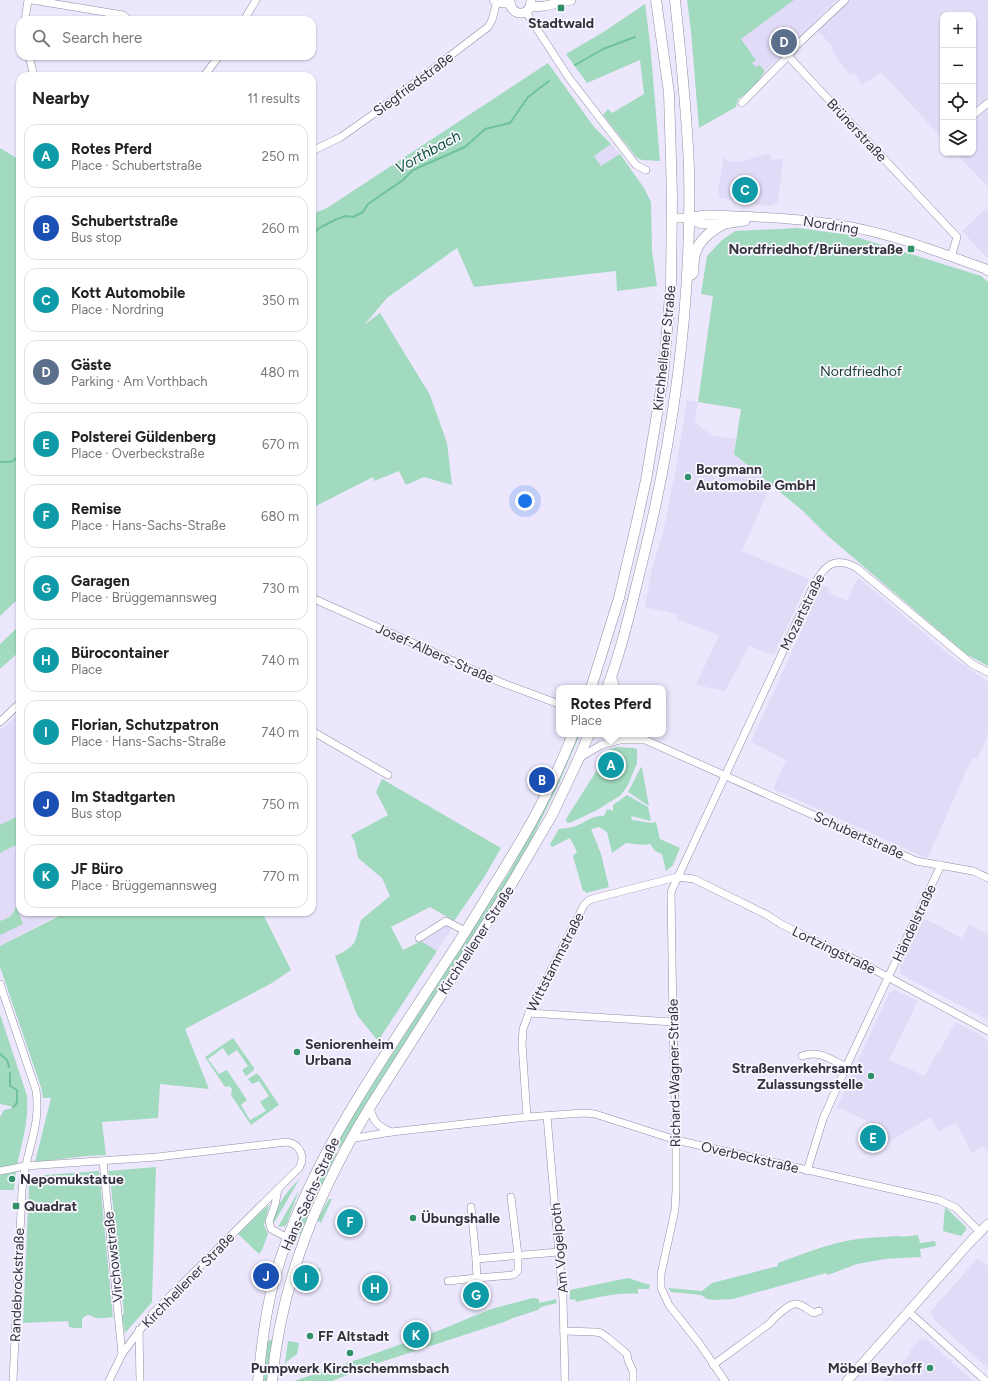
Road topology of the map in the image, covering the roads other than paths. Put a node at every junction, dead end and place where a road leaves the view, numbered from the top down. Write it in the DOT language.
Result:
graph roads {
  1 [pos="28,0"];
  2 [pos="32,0"];
  3 [pos="256,0"];
  4 [pos="571,0"];
  5 [pos="656,0"];
  6 [pos="675,0"];
  7 [pos="845,0"];
  8 [pos="495,1"];
  9 [pos="510,2"];
  10 [pos="529,6"];
  11 [pos="26,16"];
  12 [pos="125,16"];
  13 [pos="246,16"];
  14 [pos="788,56"];
  15 [pos="30,60"];
  16 [pos="216,60"];
  17 [pos="33,72"];
  18 [pos="207,72"];
  19 [pos="742,103"];
  20 [pos="988,103"];
  21 [pos="976,112"];
  22 [pos="316,148"];
  23 [pos="646,170"];
  24 [pos="672,218"];
  25 [pos="688,218"];
  26 [pos="764,218"];
  27 [pos="724,224"];
  28 [pos="951,257"];
  29 [pos="988,271"];
  30 [pos="686,281"];
  31 [pos="316,600"];
  32 [pos="988,672"];
  33 [pos="612,675"];
  34 [pos="592,685"];
  35 [pos="608,685"];
  36 [pos="615,685"];
  37 [pos="556,703"];
  38 [pos="16,707"];
  39 [pos="0,722"];
  40 [pos="316,733"];
  41 [pos="572,737"];
  42 [pos="587,737"];
  43 [pos="644,737"];
  44 [pos="579,758"];
  45 [pos="388,775"];
  46 [pos="725,775"];
  47 [pos="941,865"];
  48 [pos="677,876"];
  49 [pos="988,878"];
  50 [pos="465,931"];
  51 [pos="419,938"];
  52 [pos="889,976"];
  53 [pos="0,984"];
  54 [pos="529,1013"];
  55 [pos="673,1022"];
  56 [pos="988,1031"];
  57 [pos="802,1056"];
  58 [pos="846,1067"];
  59 [pos="370,1107"];
  60 [pos="547,1116"];
  61 [pos="528,1117"];
  62 [pos="341,1125"];
  63 [pos="391,1132"];
  64 [pos="350,1139"];
  65 [pos="676,1140"];
  66 [pos="104,1161"];
  67 [pos="25,1166"];
  68 [pos="807,1170"];
  69 [pos="0,1171"];
  70 [pos="278,1189"];
  71 [pos="511,1196"];
  72 [pos="471,1207"];
  73 [pos="988,1224"];
  74 [pos="980,1232"];
  75 [pos="288,1238"];
  76 [pos="559,1252"];
  77 [pos="518,1255"];
  78 [pos="476,1259"];
  79 [pos="478,1278"];
  80 [pos="448,1281"];
  81 [pos="819,1311"];
  82 [pos="909,1312"];
  83 [pos="139,1330"];
  84 [pos="564,1332"];
  85 [pos="122,1354"];
  86 [pos="713,1365"];
  87 [pos="13,1381"];
  88 [pos="109,1381"];
  89 [pos="140,1381"];
  90 [pos="258,1381"];
  91 [pos="272,1381"];
  92 [pos="565,1381"];
  93 [pos="633,1381"];
  94 [pos="725,1381"];
  95 [pos="847,1381"];
  96 [pos="986,1381"];
  1 -- 11 [label="street"];
  2 -- 12 [label="street"];
  3 -- 13 [label="street"];
  4 -- 10 [label="street"];
  5 -- 24 [label="main road, Kirchhellener Straße"];
  6 -- 25 [label="main road, Kirchhellener Straße"];
  7 -- 14 [label="street"];
  8 -- 9 [label="street"];
  8 -- 22 [label="street, Siegfriedstraße"];
  9 -- 10 [label="street"];
  10 -- 23 [label="street"];
  14 -- 19 [label="street"];
  14 -- 28 [label="street, Brünerstraße"];
  15 -- 17 [label="street"];
  16 -- 18 [label="street"];
  20 -- 21 [label="street"];
  24 -- 25 [label="street, Nordring"];
  24 -- 34 [label="main road, Kirchhellener Straße"];
  25 -- 26 [label="street, Nordring"];
  25 -- 27 [label="street, Nordring"];
  25 -- 30 [label="main road, Kirchhellener Straße"];
  26 -- 27 [label="street, Nordring"];
  26 -- 28 [label="street, Nordring"];
  27 -- 30 [label="main road"];
  28 -- 29 [label="street, Nordring"];
  30 -- 33 [label="main road, Kirchhellener Straße"];
  31 -- 37 [label="street, Josef-Albers-Straße"];
  32 -- 46 [label="street, Mozartstraße"];
  33 -- 35 [label="main road, Kirchhellener Straße"];
  33 -- 36 [label="street"];
  38 -- 39 [label="street"];
  40 -- 45 [label="street"];
  41 -- 50 [label="main road, Kirchhellener Straße"];
  42 -- 44 [label="main road, Kirchhellener Straße"];
  43 -- 44 [label="street, Schubertstraße"];
  43 -- 46 [label="street, Schubertstraße"];
  44 -- 59 [label="main road, Kirchhellener Straße"];
  46 -- 47 [label="street, Schubertstraße"];
  46 -- 48 [label="street, Richard-Wagner-Straße"];
  47 -- 49 [label="street, Schubertstraße"];
  47 -- 52 [label="street, Händelstraße"];
  48 -- 52 [label="street, Lortzingstraße"];
  48 -- 54 [label="street, Wittstammstraße"];
  48 -- 55 [label="street, Richard-Wagner-Straße"];
  50 -- 51 [label="street, Kirchhellener Straße"];
  50 -- 62 [label="main road, Kirchhellener Straße"];
  52 -- 56 [label="street, Lortzingstraße"];
  52 -- 58 [label="street, Händelstraße"];
  53 -- 67 [label="street"];
  54 -- 55 [label="street"];
  54 -- 61 [label="street, Wittstammstraße"];
  55 -- 65 [label="street, Richard-Wagner-Straße"];
  57 -- 58 [label="street"];
  58 -- 68 [label="street, Händelstraße"];
  59 -- 63 [label="street"];
  59 -- 64 [label="main road, Kirchhellener Straße"];
  60 -- 61 [label="street, Overbeckstraße"];
  60 -- 65 [label="street, Overbeckstraße"];
  60 -- 76 [label="street, Am Vogelpoth"];
  61 -- 63 [label="street, Overbeckstraße"];
  62 -- 75 [label="main road, Hans-Sachs-Straße"];
  63 -- 64 [label="street, Overbeckstraße"];
  64 -- 91 [label="main road, Hans-Sachs-Straße"];
  65 -- 68 [label="street, Overbeckstraße"];
  65 -- 86 [label="street, Richard-Wagner-Straße"];
  66 -- 67 [label="street"];
  66 -- 70 [label="street, Kirchhellener Straße"];
  66 -- 85 [label="street, Virchowstraße"];
  67 -- 69 [label="street"];
  67 -- 87 [label="street, Randebrockstraße"];
  68 -- 74 [label="street, Overbeckstraße"];
  70 -- 75 [label="street"];
  70 -- 83 [label="street, Kirchhellener Straße"];
  71 -- 77 [label="street"];
  72 -- 78 [label="street"];
  73 -- 74 [label="street"];
  74 -- 82 [label="street"];
  75 -- 90 [label="main road, Hans-Sachs-Straße"];
  76 -- 77 [label="street"];
  76 -- 84 [label="street, Am Vogelpoth"];
  77 -- 78 [label="street"];
  77 -- 79 [label="street"];
  78 -- 79 [label="street"];
  79 -- 80 [label="street"];
  81 -- 86 [label="street"];
  82 -- 95 [label="street"];
  82 -- 96 [label="street"];
  83 -- 85 [label="street, Kirchhellener Straße"];
  83 -- 89 [label="street"];
  84 -- 92 [label="street, Am Vogelpoth"];
  84 -- 93 [label="street"];
  85 -- 88 [label="street, Kirchhellener Straße"];
  86 -- 94 [label="street, Richard-Wagner-Straße"];
}
